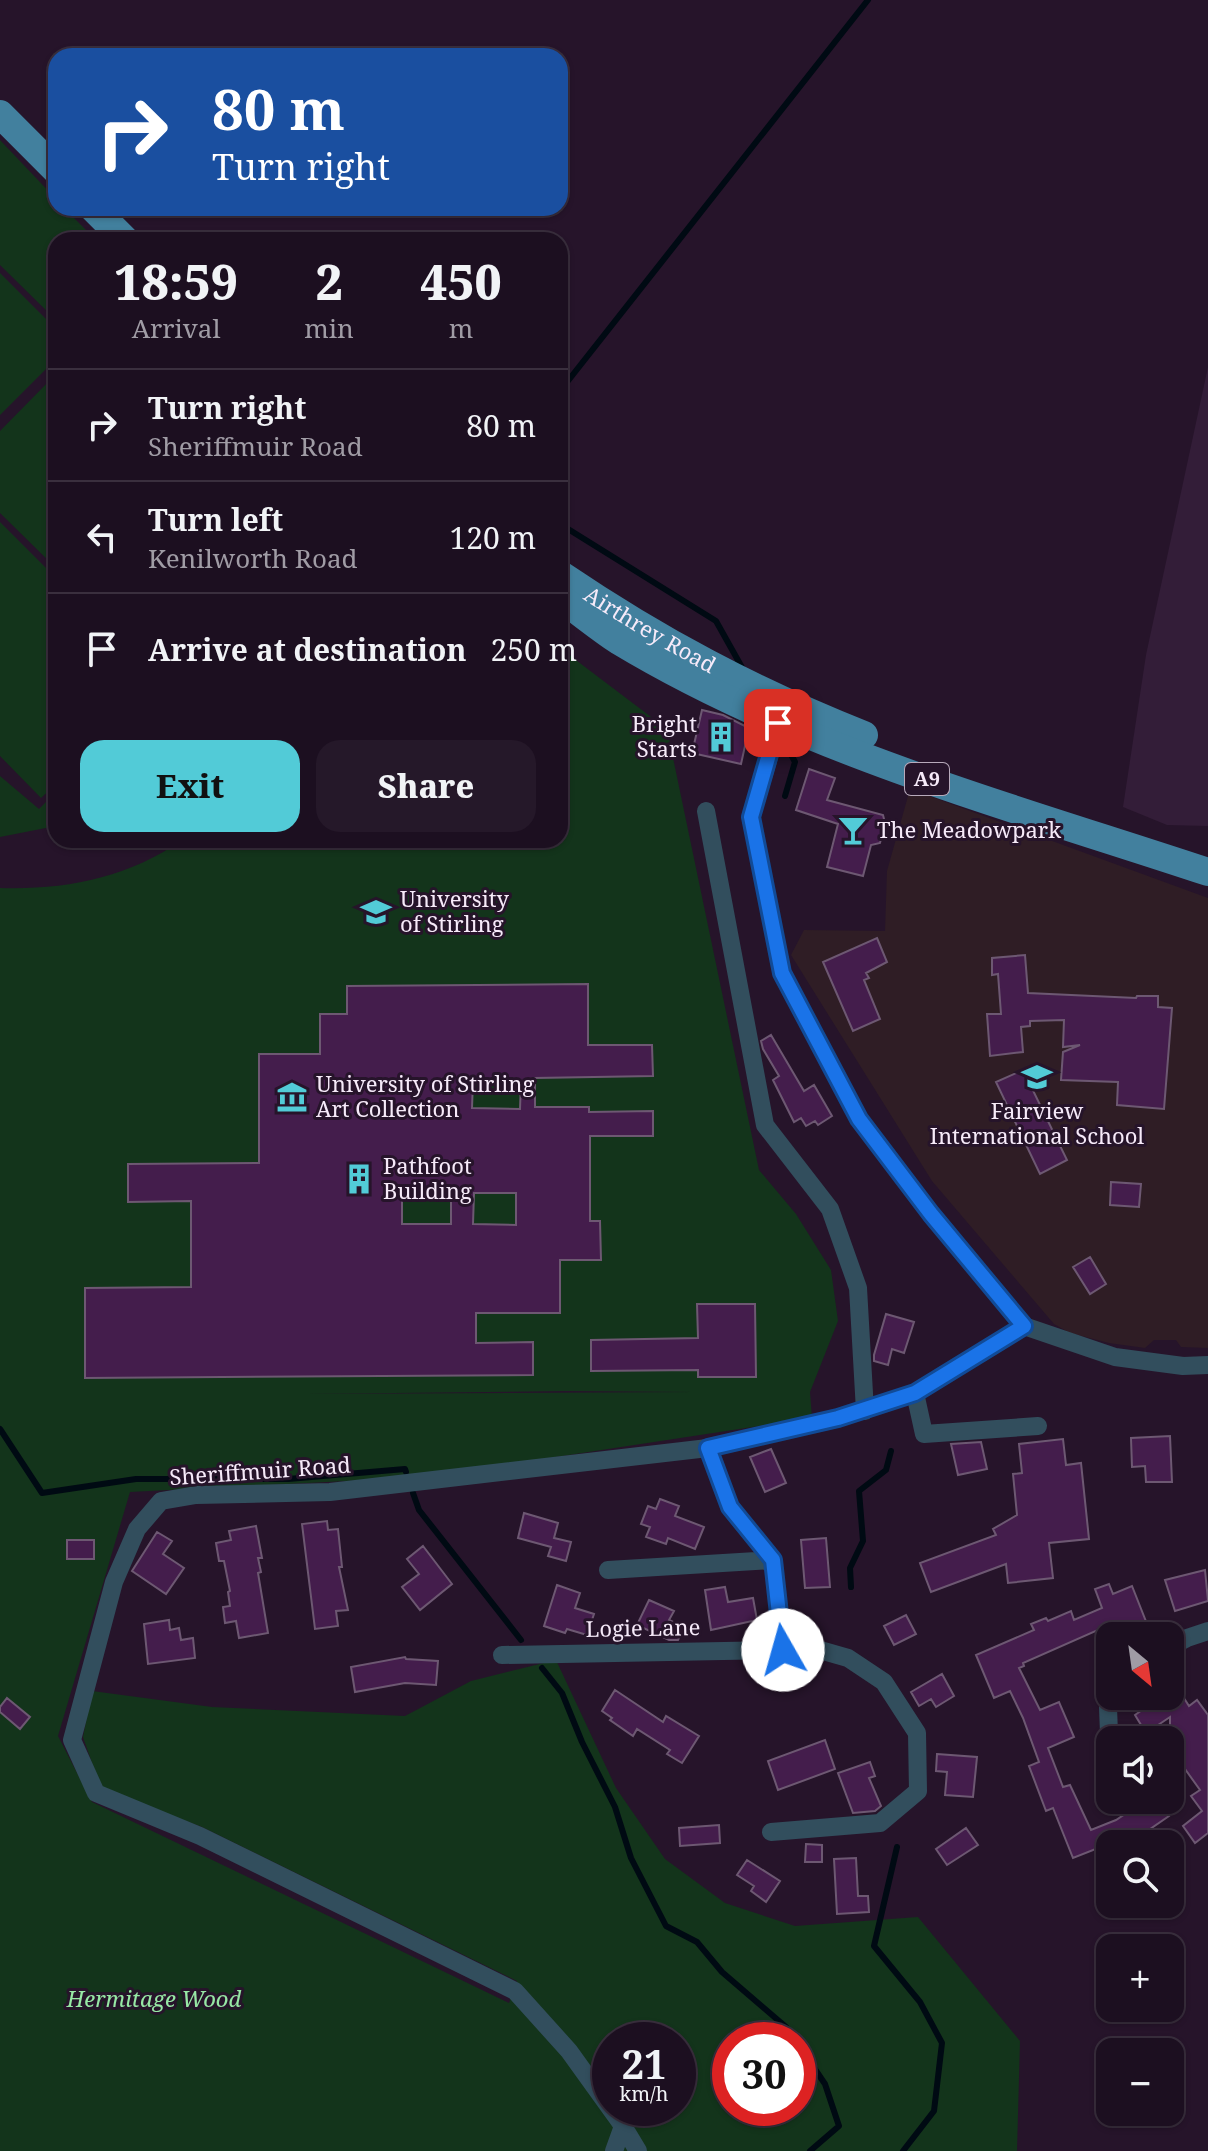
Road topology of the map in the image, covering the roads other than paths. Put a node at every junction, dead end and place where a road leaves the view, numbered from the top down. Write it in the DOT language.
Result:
graph roads {
  1 [pos="0,114"];
  2 [pos="48,162"];
  3 [pos="568,579"];
  4 [pos="568,604"];
  5 [pos="782,713"];
  6 [pos="706,811"];
  7 [pos="1208,872"];
  8 [pos="1024,1326"];
  9 [pos="1208,1365"];
  10 [pos="915,1393"];
  11 [pos="865,1411"];
  12 [pos="1038,1426"];
  13 [pos="708,1448"];
  14 [pos="773,1560"];
  15 [pos="608,1570"];
  16 [pos="1208,1631"];
  17 [pos="1184,1640"];
  18 [pos="783,1650"];
  19 [pos="502,1655"];
  20 [pos="771,1832"];
  21 [pos="592,2083"];
  22 [pos="623,2126"];
  23 [pos="614,2151"];
  24 [pos="638,2151"];
  1 -- 2 [label="main road"];
  3 -- 5 [label="main road, Airthrey Road / A9"];
  4 -- 5 [label="main road, Airthrey Road / A9"];
  5 -- 7 [label="main road, A9"];
  5 -- 8 [label="street"];
  6 -- 11 [label="street"];
  8 -- 9 [label="street"];
  8 -- 10 [label="street, Sheriffmuir Road"];
  10 -- 11 [label="street, Sheriffmuir Road"];
  10 -- 12 [label="street"];
  11 -- 13 [label="street, Sheriffmuir Road"];
  13 -- 14 [label="street"];
  13 -- 21 [label="street, Sheriffmuir Road"];
  14 -- 15 [label="street"];
  14 -- 18 [label="street"];
  16 -- 17 [label="street"];
  18 -- 19 [label="street, Logie Lane"];
  18 -- 20 [label="street, Logie Lane"];
  22 -- 23 [label="street"];
  22 -- 24 [label="street, Sheriffmuir Road"];
}
